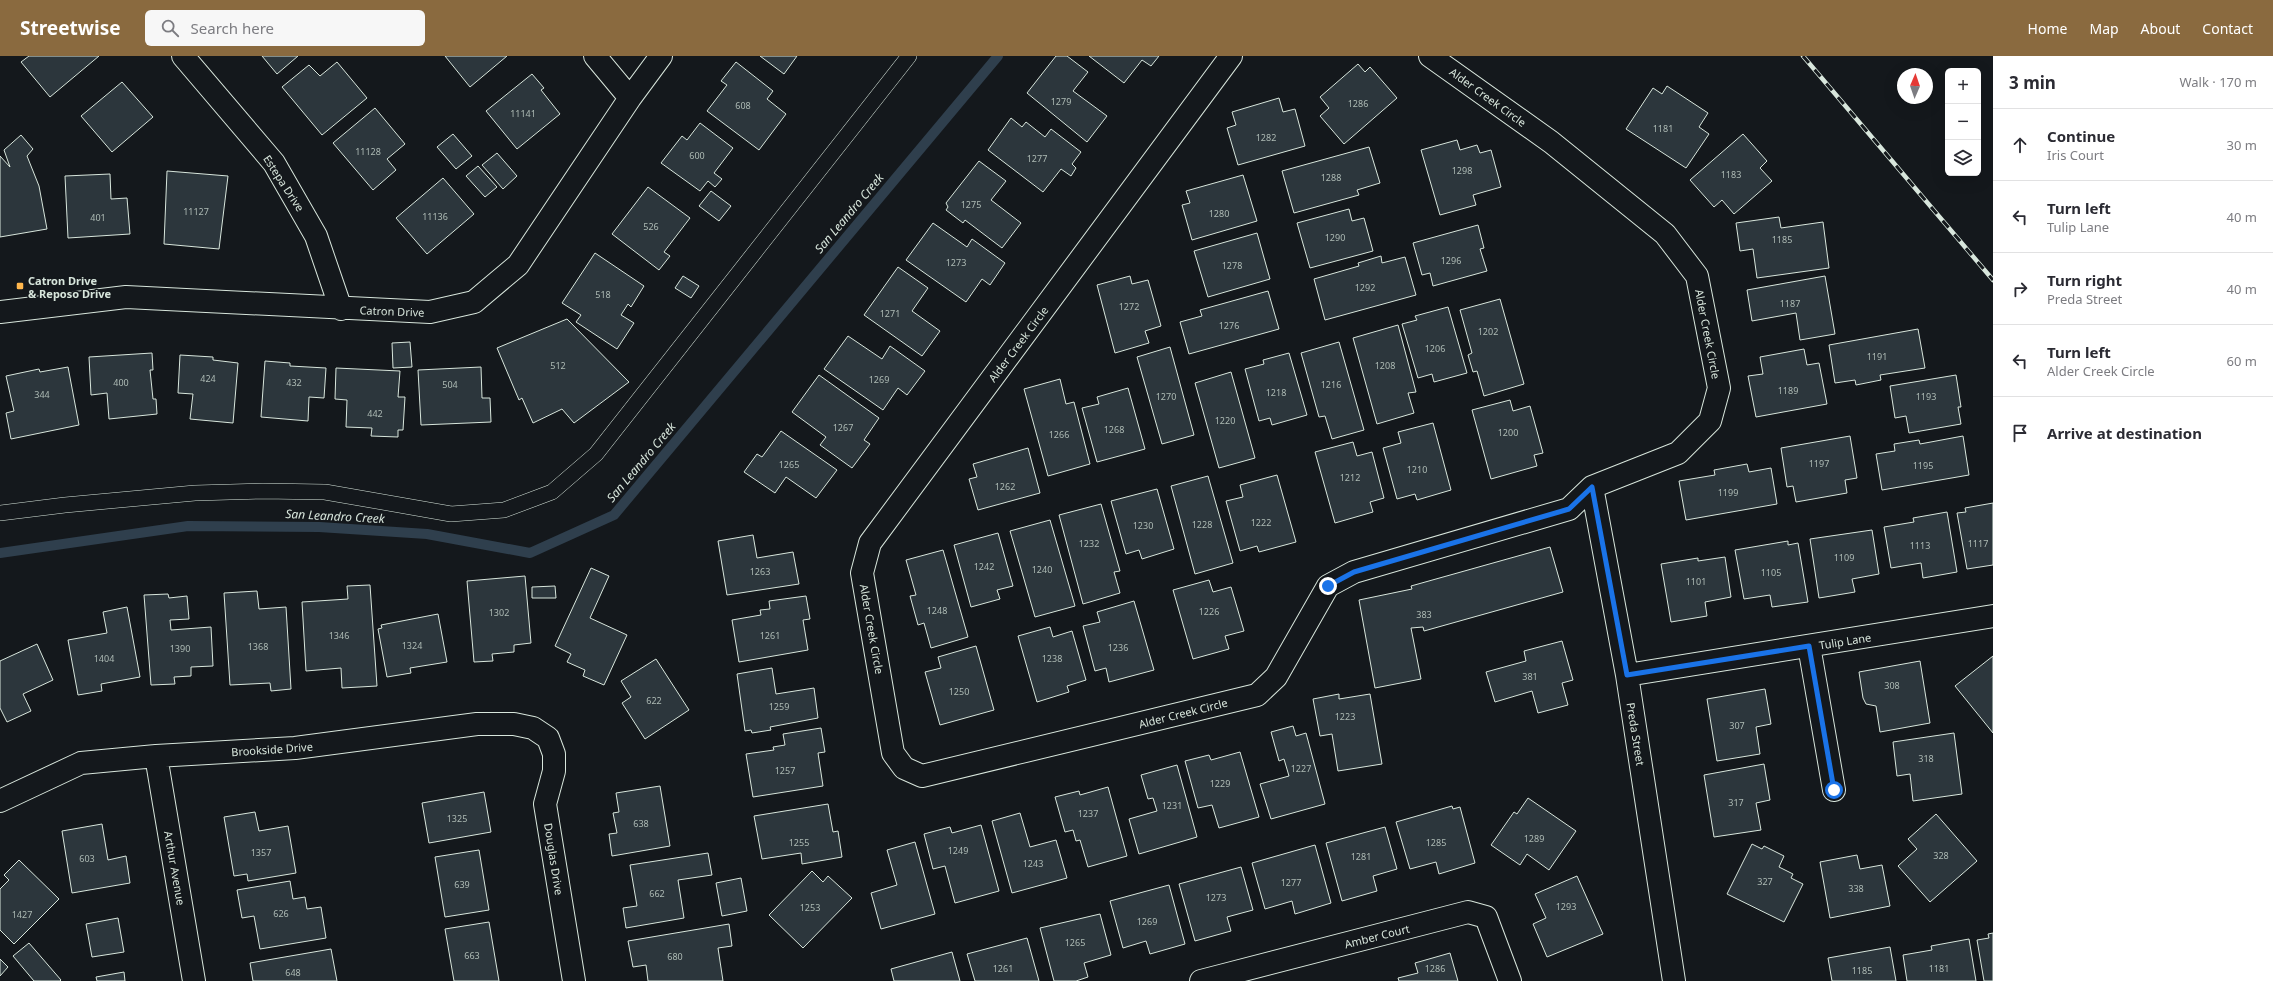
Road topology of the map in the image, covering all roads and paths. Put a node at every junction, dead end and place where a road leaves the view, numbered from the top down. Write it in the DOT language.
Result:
graph roads {
  1 [pos="183,56"];
  2 [pos="595,56"];
  3 [pos="662,56"];
  4 [pos="909,56"];
  5 [pos="1231,56"];
  6 [pos="1430,56"];
  7 [pos="630,98"];
  8 [pos="341,309"];
  9 [pos="0,312"];
  10 [pos="1592,487"];
  11 [pos="0,513"];
  12 [pos="1993,616"];
  13 [pos="1809,646"];
  14 [pos="1627,675"];
  15 [pos="548,738"];
  16 [pos="156,756"];
  17 [pos="1834,790"];
  18 [pos="0,801"];
  19 [pos="194,981"];
  20 [pos="574,981"];
  21 [pos="1201,981"];
  22 [pos="1510,981"];
  23 [pos="1674,981"];
  1 -- 8 [label="street, Estepa Drive"];
  2 -- 7 [label="street"];
  3 -- 7 [label="street, Catron Drive"];
  4 -- 11 [label="lane"];
  5 -- 10 [label="street, Alder Creek Circle"];
  6 -- 10 [label="street, Alder Creek Circle"];
  7 -- 8 [label="street, Catron Drive"];
  8 -- 9 [label="street, Catron Drive"];
  10 -- 14 [label="street, Preda Street"];
  12 -- 13 [label="street, Tulip Lane"];
  13 -- 14 [label="street, Tulip Lane"];
  13 -- 17 [label="street"];
  14 -- 23 [label="street, Preda Street"];
  15 -- 16 [label="street, Brookside Drive"];
  15 -- 20 [label="street, Douglas Drive"];
  16 -- 18 [label="street, Brookside Drive"];
  16 -- 19 [label="street, Arthur Avenue"];
  21 -- 22 [label="street, Amber Court"];
}
